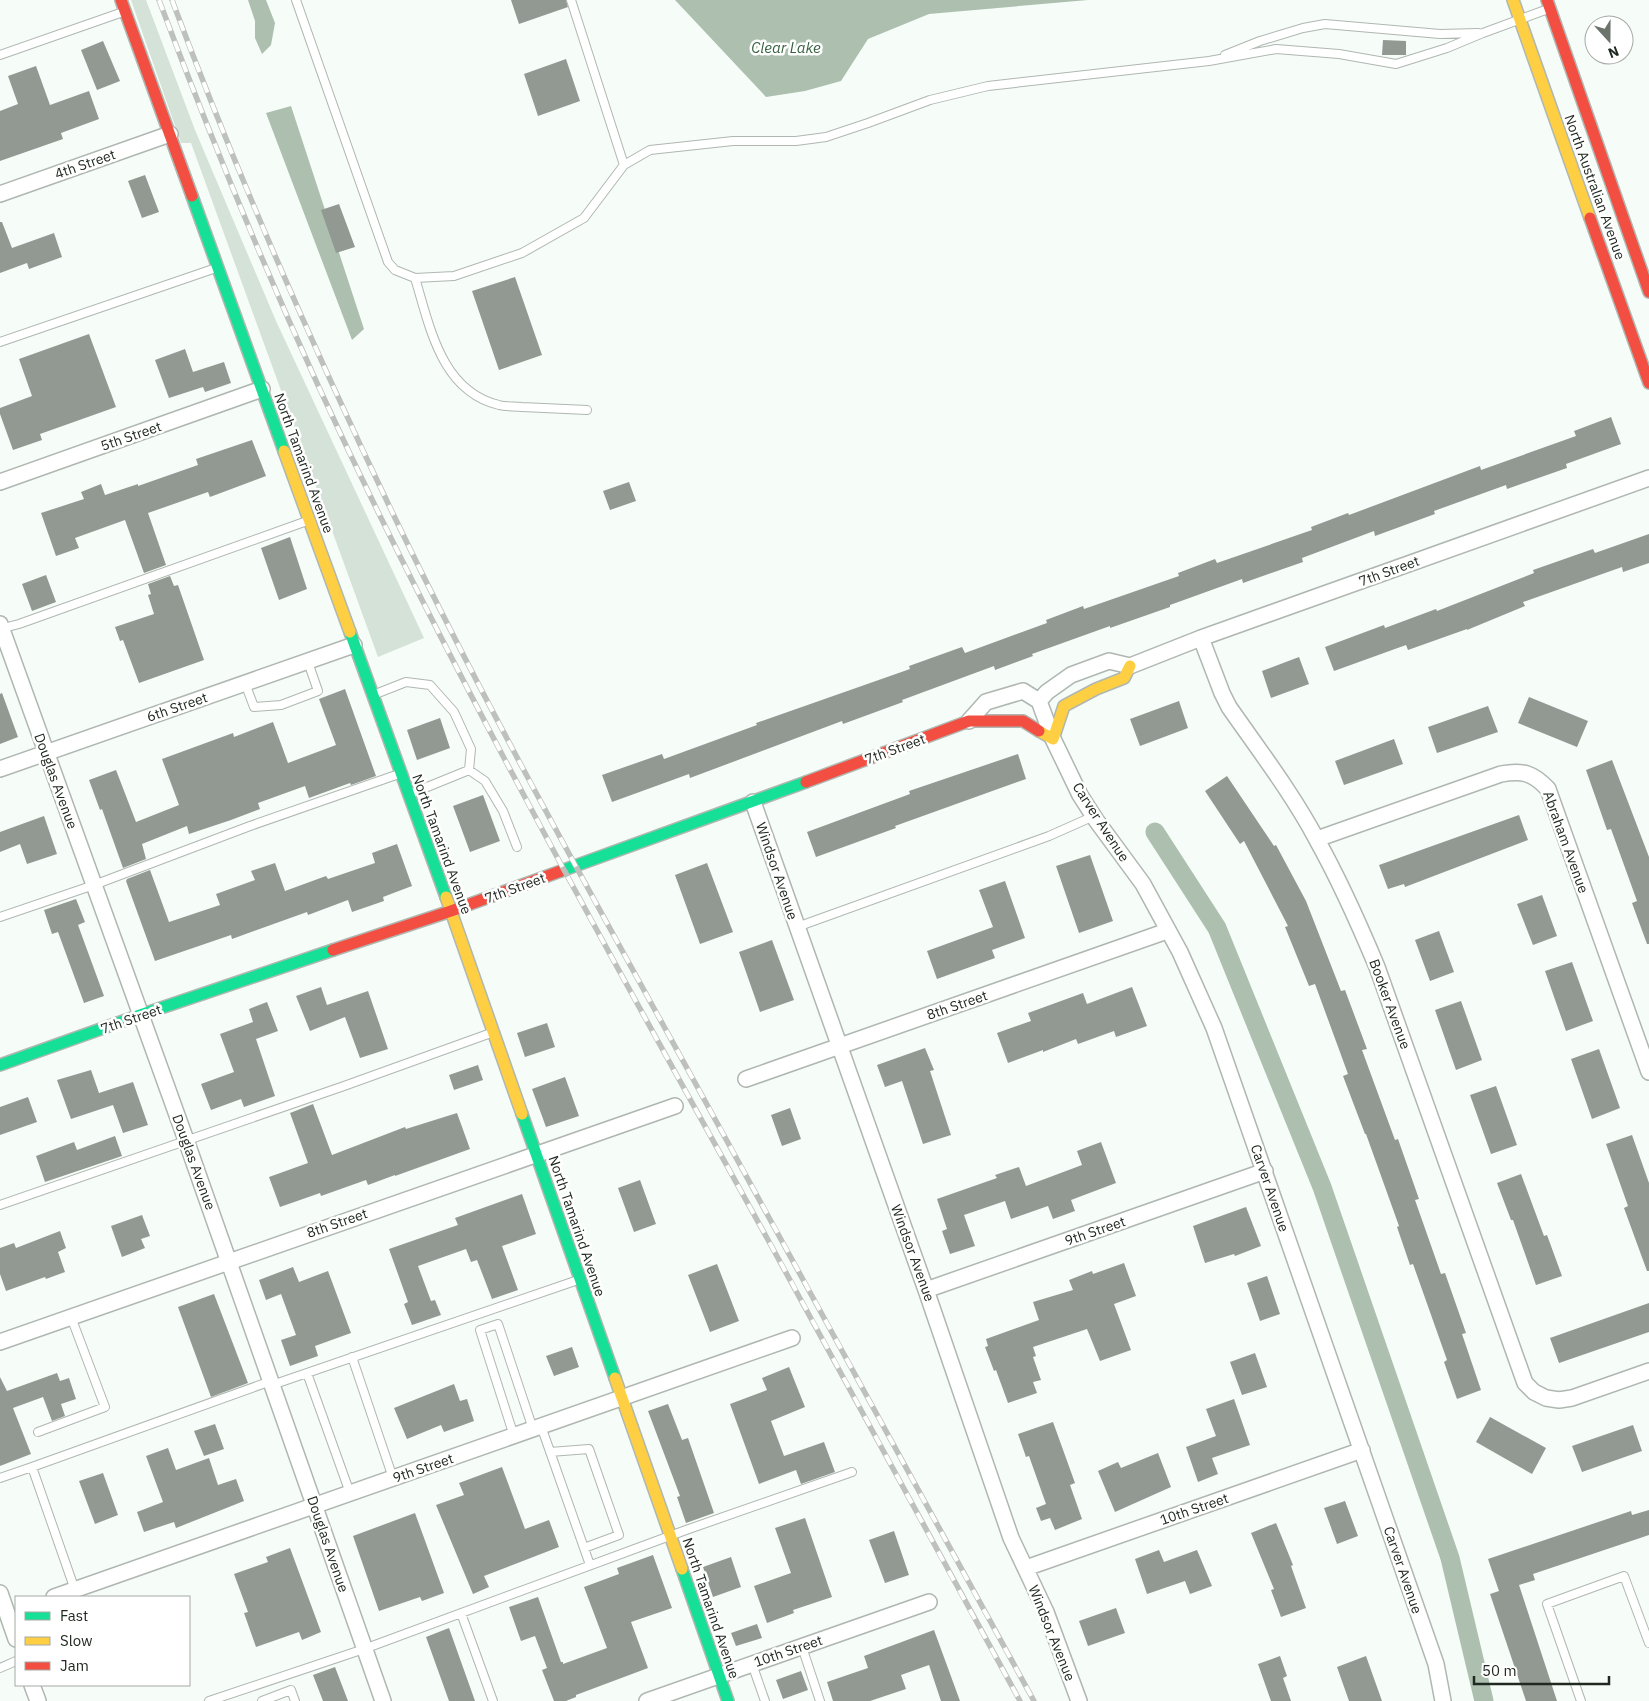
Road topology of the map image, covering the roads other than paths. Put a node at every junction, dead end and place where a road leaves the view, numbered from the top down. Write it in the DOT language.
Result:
graph roads {
  1 [pos="296,0"];
  2 [pos="571,0"];
  3 [pos="1513,0"];
  4 [pos="1548,4"];
  5 [pos="123,5"];
  6 [pos="1520,19"];
  7 [pos="1483,32"];
  8 [pos="0,55"];
  9 [pos="1209,61"];
  10 [pos="170,134"];
  11 [pos="624,165"];
  12 [pos="0,194"];
  13 [pos="218,268"];
  14 [pos="415,278"];
  15 [pos="1649,292"];
  16 [pos="0,342"];
  17 [pos="1649,383"];
  18 [pos="262,389"];
  19 [pos="587,410"];
  20 [pos="1649,478"];
  21 [pos="0,482"];
  22 [pos="309,520"];
  23 [pos="1,627"];
  24 [pos="1202,638"];
  25 [pos="354,645"];
  26 [pos="308,662"];
  27 [pos="1130,666"];
  28 [pos="244,684"];
  29 [pos="372,695"];
  30 [pos="1039,701"];
  31 [pos="969,721"];
  32 [pos="1053,739"];
  33 [pos="46,753"];
  34 [pos="0,769"];
  35 [pos="469,770"];
  36 [pos="401,774"];
  37 [pos="408,795"];
  38 [pos="753,802"];
  39 [pos="1094,816"];
  40 [pos="1317,839"];
  41 [pos="517,847"];
  42 [pos="94,885"];
  43 [pos="450,911"];
  44 [pos="0,917"];
  45 [pos="797,927"];
  46 [pos="1167,931"];
  47 [pos="140,1015"];
  48 [pos="493,1032"];
  49 [pos="839,1046"];
  50 [pos="0,1065"];
  51 [pos="1649,1072"];
  52 [pos="746,1079"];
  53 [pos="675,1106"];
  54 [pos="186,1140"];
  55 [pos="536,1153"];
  56 [pos="1265,1171"];
  57 [pos="0,1205"];
  58 [pos="229,1261"];
  59 [pos="580,1280"];
  60 [pos="926,1290"];
  61 [pos="71,1317"];
  62 [pos="792,1338"];
  63 [pos="0,1342"];
  64 [pos="352,1357"];
  65 [pos="1649,1370"];
  66 [pos="307,1373"];
  67 [pos="271,1383"];
  68 [pos="621,1398"];
  69 [pos="537,1428"];
  70 [pos="38,1432"];
  71 [pos="514,1436"];
  72 [pos="1362,1450"];
  73 [pos="550,1452"];
  74 [pos="32,1467"];
  75 [pos="852,1472"];
  76 [pos="0,1478"];
  77 [pos="393,1478"];
  78 [pos="350,1493"];
  79 [pos="314,1506"];
  80 [pos="670,1536"];
  81 [pos="584,1548"];
  82 [pos="590,1565"];
  83 [pos="1026,1568"];
  84 [pos="76,1590"];
  85 [pos="0,1593"];
  86 [pos="57,1596"];
  87 [pos="929,1602"];
  88 [pos="461,1613"];
  89 [pos="8,1614"];
  90 [pos="15,1636"];
  91 [pos="1649,1643"];
  92 [pos="802,1647"];
  93 [pos="364,1648"];
  94 [pos="15,1661"];
  95 [pos="752,1664"];
  96 [pos="0,1668"];
  97 [pos="719,1676"];
  98 [pos="32,1686"];
  99 [pos="38,1701"];
  100 [pos="209,1701"];
  101 [pos="262,1701"];
  102 [pos="295,1701"];
  103 [pos="383,1701"];
  104 [pos="493,1701"];
  105 [pos="647,1701"];
  106 [pos="728,1701"];
  107 [pos="765,1701"];
  108 [pos="820,1701"];
  109 [pos="1079,1701"];
  110 [pos="1443,1701"];
  111 [pos="1581,1701"];
  1 -- 14 [label="lane"];
  2 -- 11 [label="lane"];
  3 -- 6 [label="street, North Australian Avenue"];
  4 -- 6 [label="lane"];
  4 -- 15 [label="street, North Australian Avenue"];
  5 -- 8 [label="lane"];
  5 -- 10 [label="street, North Tamarind Avenue"];
  6 -- 7 [label="lane"];
  6 -- 17 [label="street, North Australian Avenue"];
  7 -- 9 [label="lane"];
  7 -- 9 [label="lane"];
  9 -- 11 [label="lane"];
  10 -- 12 [label="street, 4th Street"];
  10 -- 13 [label="street, North Tamarind Avenue"];
  11 -- 14 [label="lane"];
  13 -- 16 [label="lane"];
  13 -- 18 [label="street, North Tamarind Avenue"];
  14 -- 19 [label="lane"];
  18 -- 21 [label="street, 5th Street"];
  18 -- 22 [label="street, North Tamarind Avenue"];
  20 -- 24 [label="street, 7th Street"];
  22 -- 23 [label="lane"];
  22 -- 25 [label="street, North Tamarind Avenue"];
  23 -- 33 [label="street, Douglas Avenue"];
  24 -- 27 [label="street, 7th Street"];
  24 -- 40 [label="street, Booker Avenue"];
  25 -- 26 [label="street, 6th Street"];
  25 -- 29 [label="street, North Tamarind Avenue"];
  26 -- 28 [label="street, 6th Street"];
  26 -- 28 [label="lane"];
  27 -- 30 [label="street, 7th Street"];
  27 -- 32 [label="street, 7th Street"];
  28 -- 33 [label="street, 6th Street"];
  29 -- 35 [label="lane"];
  29 -- 36 [label="street, North Tamarind Avenue"];
  30 -- 31 [label="street, 7th Street"];
  30 -- 32 [label="street, Carver Avenue"];
  31 -- 32 [label="street, 7th Street"];
  31 -- 38 [label="street, 7th Street"];
  32 -- 39 [label="street, Carver Avenue"];
  33 -- 34 [label="street, 6th Street"];
  33 -- 42 [label="street, Douglas Avenue"];
  35 -- 37 [label="lane"];
  35 -- 41 [label="lane"];
  36 -- 37 [label="street, North Tamarind Avenue"];
  36 -- 42 [label="lane"];
  37 -- 43 [label="street, North Tamarind Avenue"];
  38 -- 43 [label="street, 7th Street"];
  38 -- 45 [label="street, Windsor Avenue"];
  39 -- 45 [label="lane"];
  39 -- 46 [label="street, Carver Avenue"];
  40 -- 51 [label="street, Abraham Avenue"];
  40 -- 65 [label="street, Booker Avenue"];
  42 -- 44 [label="lane"];
  42 -- 47 [label="street, Douglas Avenue"];
  43 -- 47 [label="street, 7th Street"];
  43 -- 48 [label="street, North Tamarind Avenue"];
  45 -- 49 [label="street, Windsor Avenue"];
  46 -- 49 [label="street, 8th Street"];
  46 -- 56 [label="street, Carver Avenue"];
  47 -- 50 [label="street, 7th Street"];
  47 -- 54 [label="street, Douglas Avenue"];
  48 -- 54 [label="lane"];
  48 -- 55 [label="street, North Tamarind Avenue"];
  49 -- 52 [label="street, 8th Street"];
  49 -- 60 [label="street, Windsor Avenue"];
  53 -- 55 [label="street, 8th Street"];
  54 -- 57 [label="lane"];
  54 -- 58 [label="street, Douglas Avenue"];
  55 -- 58 [label="street, 8th Street"];
  55 -- 59 [label="street, North Tamarind Avenue"];
  56 -- 60 [label="street, 9th Street"];
  56 -- 72 [label="street, Carver Avenue"];
  58 -- 61 [label="street, 8th Street"];
  58 -- 67 [label="street, Douglas Avenue"];
  59 -- 64 [label="lane"];
  59 -- 68 [label="street, North Tamarind Avenue"];
  60 -- 83 [label="street, Windsor Avenue"];
  61 -- 63 [label="street, 8th Street"];
  61 -- 70 [label="lane"];
  62 -- 68 [label="street, 9th Street"];
  64 -- 66 [label="lane"];
  64 -- 77 [label="lane"];
  66 -- 67 [label="lane"];
  66 -- 78 [label="lane"];
  67 -- 74 [label="lane"];
  67 -- 79 [label="street, Douglas Avenue"];
  68 -- 69 [label="street, 9th Street"];
  68 -- 80 [label="street, North Tamarind Avenue"];
  69 -- 71 [label="street, 9th Street"];
  69 -- 71 [label="lane"];
  69 -- 73 [label="lane"];
  71 -- 77 [label="street, 9th Street"];
  72 -- 83 [label="street, 10th Street"];
  72 -- 110 [label="street, Carver Avenue"];
  73 -- 81 [label="lane"];
  73 -- 81 [label="lane"];
  74 -- 76 [label="lane"];
  74 -- 84 [label="lane"];
  75 -- 80 [label="lane"];
  77 -- 78 [label="street, 9th Street"];
  78 -- 79 [label="street, 9th Street"];
  79 -- 84 [label="street, 9th Street"];
  79 -- 93 [label="street, Douglas Avenue"];
  80 -- 82 [label="lane"];
  80 -- 97 [label="street, North Tamarind Avenue"];
  81 -- 82 [label="lane"];
  82 -- 88 [label="lane"];
  83 -- 109 [label="street, Windsor Avenue"];
  84 -- 86 [label="street, 9th Street"];
  85 -- 89 [label="street"];
  87 -- 92 [label="street, 10th Street"];
  88 -- 93 [label="lane"];
  88 -- 104 [label="lane"];
  89 -- 90 [label="street"];
  91 -- 111 [label="lane"];
  92 -- 95 [label="street, 10th Street"];
  92 -- 108 [label="lane"];
  93 -- 100 [label="lane"];
  93 -- 103 [label="street, Douglas Avenue"];
  94 -- 96 [label="lane"];
  95 -- 97 [label="street, 10th Street"];
  95 -- 107 [label="lane"];
  97 -- 105 [label="street, 10th Street"];
  97 -- 106 [label="street, North Tamarind Avenue"];
  98 -- 99 [label="street"];
  101 -- 102 [label="lane"];
}
